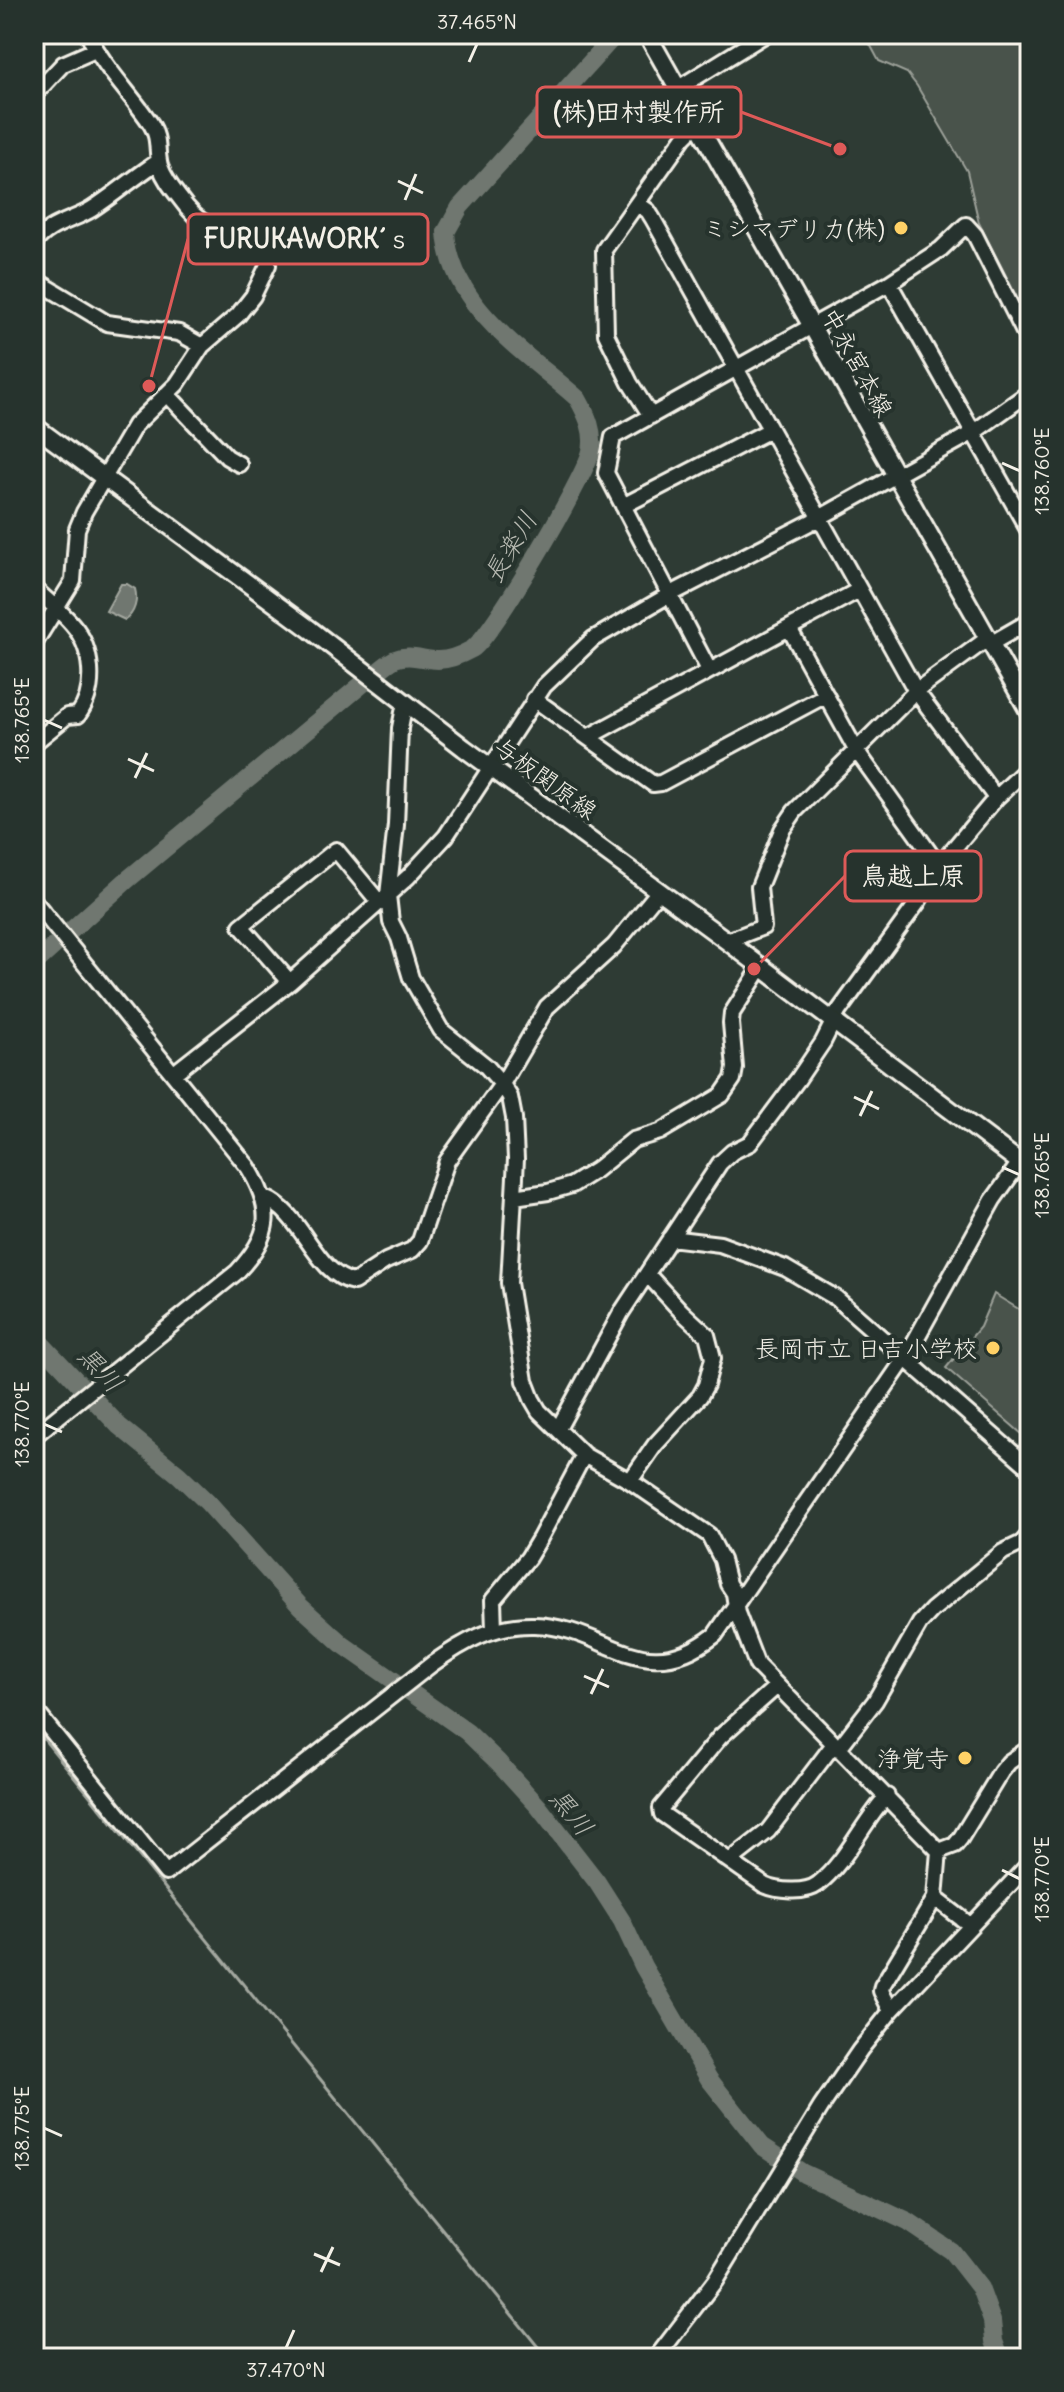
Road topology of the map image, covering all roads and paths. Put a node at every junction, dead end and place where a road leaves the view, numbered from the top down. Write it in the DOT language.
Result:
graph roads {
  1 [pos="88,34"];
  2 [pos="647,34"];
  3 [pos="766,34"];
  4 [pos="95,50"];
  5 [pos="677,89"];
  6 [pos="34,95"];
  7 [pos="696,125"];
  8 [pos="159,161"];
  9 [pos="638,204"];
  10 [pos="34,244"];
  11 [pos="34,279"];
  12 [pos="889,283"];
  13 [pos="810,326"];
  14 [pos="1030,344"];
  15 [pos="202,346"];
  16 [pos="736,369"];
  17 [pos="1030,392"];
  18 [pos="167,394"];
  19 [pos="651,416"];
  20 [pos="34,426"];
  21 [pos="770,430"];
  22 [pos="974,432"];
  23 [pos="239,464"];
  24 [pos="895,477"];
  25 [pos="105,479"];
  26 [pos="623,506"];
  27 [pos="819,518"];
  28 [pos="1030,533"];
  29 [pos="34,588"];
  30 [pos="859,590"];
  31 [pos="669,595"];
  32 [pos="56,610"];
  33 [pos="1030,621"];
  34 [pos="789,628"];
  35 [pos="988,641"];
  36 [pos="34,644"];
  37 [pos="709,670"];
  38 [pos="916,691"];
  39 [pos="826,695"];
  40 [pos="534,699"];
  41 [pos="405,702"];
  42 [pos="1030,713"];
  43 [pos="588,737"];
  44 [pos="34,743"];
  45 [pos="856,750"];
  46 [pos="1030,766"];
  47 [pos="491,768"];
  48 [pos="996,798"];
  49 [pos="939,866"];
  50 [pos="659,891"];
  51 [pos="384,899"];
  52 [pos="34,901"];
  53 [pos="727,941"];
  54 [pos="761,968"];
  55 [pos="290,982"];
  56 [pos="833,1021"];
  57 [pos="173,1074"];
  58 [pos="502,1084"];
  59 [pos="1030,1148"];
  60 [pos="1025,1166"];
  61 [pos="514,1197"];
  62 [pos="265,1198"];
  63 [pos="670,1238"];
  64 [pos="648,1275"];
  65 [pos="906,1357"];
  66 [pos="558,1429"];
  67 [pos="34,1436"];
  68 [pos="584,1455"];
  69 [pos="1030,1468"];
  70 [pos="630,1481"];
  71 [pos="1030,1534"];
  72 [pos="735,1603"];
  73 [pos="494,1630"];
  74 [pos="777,1686"];
  75 [pos="34,1709"];
  76 [pos="836,1746"];
  77 [pos="1030,1748"];
  78 [pos="887,1796"];
  79 [pos="939,1851"];
  80 [pos="731,1860"];
  81 [pos="1030,1863"];
  82 [pos="935,1898"];
  83 [pos="970,1925"];
  84 [pos="891,2011"];
  85 [pos="656,2358"];
  1 -- 4 [label="street"];
  2 -- 5 [label="main road, 中永宮本線"];
  3 -- 5 [label="street"];
  4 -- 6 [label="street"];
  4 -- 8 [label="street"];
  5 -- 7 [label="main road, 中永宮本線"];
  7 -- 9 [label="street"];
  7 -- 13 [label="main road, 中永宮本線"];
  8 -- 10 [label="street"];
  8 -- 15 [label="street"];
  9 -- 16 [label="street"];
  9 -- 19 [label="street"];
  11 -- 15 [label="street"];
  12 -- 13 [label="street"];
  12 -- 14 [label="street"];
  12 -- 22 [label="street"];
  13 -- 16 [label="street"];
  13 -- 24 [label="main road, 中永宮本線"];
  15 -- 18 [label="street"];
  16 -- 19 [label="street"];
  16 -- 21 [label="street"];
  17 -- 22 [label="street"];
  18 -- 23 [label="street"];
  18 -- 25 [label="street"];
  19 -- 26 [label="street"];
  20 -- 25 [label="main road, 与板関原線"];
  21 -- 26 [label="street"];
  21 -- 27 [label="street"];
  22 -- 24 [label="street"];
  22 -- 28 [label="street"];
  24 -- 27 [label="street"];
  24 -- 35 [label="main road, 中永宮本線"];
  25 -- 32 [label="street"];
  25 -- 41 [label="main road, 与板関原線"];
  26 -- 31 [label="street"];
  27 -- 30 [label="street"];
  27 -- 31 [label="street"];
  29 -- 32 [label="street"];
  30 -- 34 [label="street"];
  30 -- 38 [label="street"];
  31 -- 37 [label="street"];
  31 -- 40 [label="street"];
  32 -- 36 [label="street"];
  32 -- 44 [label="street"];
  33 -- 35 [label="street"];
  34 -- 37 [label="street"];
  34 -- 39 [label="street"];
  35 -- 38 [label="street"];
  35 -- 42 [label="main road, 中永宮本線"];
  37 -- 43 [label="street"];
  38 -- 45 [label="street"];
  38 -- 48 [label="street"];
  39 -- 43 [label="street"];
  39 -- 45 [label="street"];
  40 -- 43 [label="street"];
  40 -- 47 [label="street"];
  41 -- 47 [label="main road, 与板関原線"];
  41 -- 51 [label="street"];
  45 -- 49 [label="street"];
  45 -- 53 [label="street"];
  46 -- 48 [label="street"];
  47 -- 50 [label="main road, 与板関原線"];
  47 -- 51 [label="street"];
  48 -- 49 [label="street"];
  49 -- 56 [label="street"];
  50 -- 53 [label="main road, 与板関原線"];
  50 -- 58 [label="street"];
  51 -- 55 [label="street"];
  51 -- 55 [label="street"];
  51 -- 58 [label="street"];
  52 -- 57 [label="street"];
  53 -- 54 [label="main road, 与板関原線"];
  54 -- 56 [label="main road, 与板関原線"];
  54 -- 61 [label="street"];
  55 -- 57 [label="street"];
  56 -- 60 [label="main road, 与板関原線"];
  56 -- 63 [label="street"];
  57 -- 62 [label="street"];
  58 -- 61 [label="street"];
  58 -- 62 [label="street"];
  59 -- 60 [label="street"];
  60 -- 65 [label="street"];
  61 -- 66 [label="street"];
  62 -- 67 [label="street"];
  63 -- 64 [label="street"];
  63 -- 65 [label="street"];
  64 -- 66 [label="street"];
  64 -- 70 [label="street"];
  65 -- 69 [label="street"];
  65 -- 72 [label="street"];
  66 -- 68 [label="street"];
  68 -- 70 [label="street"];
  68 -- 73 [label="street"];
  70 -- 72 [label="street"];
  71 -- 76 [label="street"];
  72 -- 73 [label="street"];
  72 -- 74 [label="street"];
  73 -- 75 [label="street"];
  74 -- 76 [label="street"];
  74 -- 80 [label="street"];
  76 -- 78 [label="street"];
  76 -- 80 [label="street"];
  77 -- 79 [label="street"];
  78 -- 79 [label="street"];
  78 -- 80 [label="street"];
  79 -- 82 [label="street"];
  81 -- 83 [label="street"];
  82 -- 83 [label="street"];
  82 -- 84 [label="street"];
  83 -- 84 [label="street"];
  84 -- 85 [label="street"];
}
